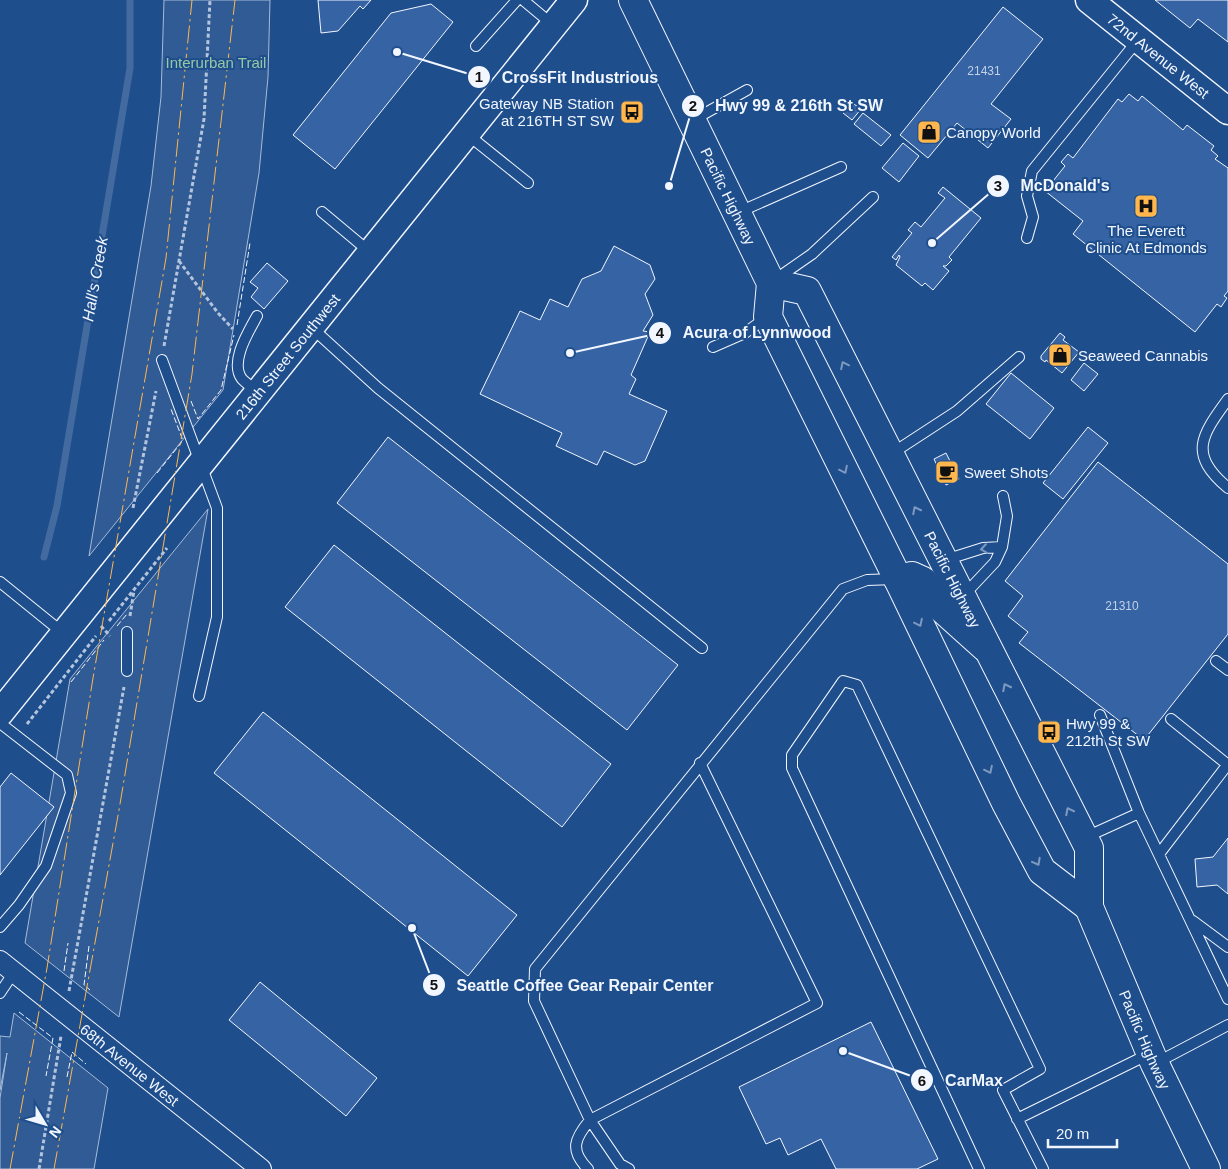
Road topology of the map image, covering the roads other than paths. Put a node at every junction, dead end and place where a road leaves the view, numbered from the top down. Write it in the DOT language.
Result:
graph roads {
  1 [pos="517,0"];
  2 [pos="523,0"];
  3 [pos="574,0"];
  4 [pos="633,0"];
  5 [pos="1089,0"];
  6 [pos="554,25"];
  7 [pos="1139,40"];
  8 [pos="476,46"];
  9 [pos="747,90"];
  10 [pos="1228,111"];
  11 [pos="692,120"];
  12 [pos="467,134"];
  13 [pos="841,167"];
  14 [pos="528,183"];
  15 [pos="873,197"];
  16 [pos="322,212"];
  17 [pos="738,213"];
  18 [pos="1028,238"];
  19 [pos="372,254"];
  20 [pos="771,283"];
  21 [pos="257,316"];
  22 [pos="768,317"];
  23 [pos="312,328"];
  24 [pos="713,347"];
  25 [pos="1019,357"];
  26 [pos="162,360"];
  27 [pos="258,394"];
  28 [pos="1228,400"];
  29 [pos="889,456"];
  30 [pos="200,465"];
  31 [pos="1228,488"];
  32 [pos="1003,496"];
  33 [pos="1002,547"];
  34 [pos="942,561"];
  35 [pos="898,579"];
  36 [pos="0,582"];
  37 [pos="961,597"];
  38 [pos="127,632"];
  39 [pos="64,634"];
  40 [pos="702,648"];
  41 [pos="985,648"];
  42 [pos="1216,661"];
  43 [pos="1228,670"];
  44 [pos="127,671"];
  45 [pos="199,696"];
  46 [pos="0,713"];
  47 [pos="1100,715"];
  48 [pos="1171,719"];
  49 [pos="0,723"];
  50 [pos="700,764"];
  51 [pos="1228,764"];
  52 [pos="1140,813"];
  53 [pos="1083,838"];
  54 [pos="1159,854"];
  55 [pos="1089,907"];
  56 [pos="1190,920"];
  57 [pos="0,927"];
  58 [pos="1228,948"];
  59 [pos="7,967"];
  60 [pos="0,993"];
  61 [pos="1228,999"];
  62 [pos="1228,1025"];
  63 [pos="1152,1059"];
  64 [pos="1017,1119"];
  65 [pos="590,1120"];
  66 [pos="261,1169"];
  67 [pos="588,1169"];
  68 [pos="629,1169"];
  69 [pos="979,1169"];
  70 [pos="1043,1169"];
  71 [pos="1206,1169"];
  1 -- 8 [label="lane"];
  2 -- 6 [label="lane"];
  3 -- 6 [label="street, 216th Street Southwest"];
  4 -- 11 [label="main road, Pacific Highway"];
  5 -- 7 [label="street, 72nd Avenue West"];
  6 -- 12 [label="street, 216th Street Southwest"];
  7 -- 10 [label="street, 72nd Avenue West"];
  7 -- 18 [label="lane"];
  9 -- 11 [label="lane"];
  11 -- 17 [label="main road, Pacific Highway"];
  12 -- 14 [label="lane"];
  12 -- 19 [label="street, 216th Street Southwest"];
  13 -- 17 [label="lane"];
  15 -- 20 [label="lane"];
  16 -- 19 [label="lane"];
  17 -- 20 [label="main road, Pacific Highway"];
  19 -- 23 [label="street, 216th Street Southwest"];
  20 -- 22 [label="main road"];
  29 -- 20 [label="main road, Pacific Highway, one-way"];
  21 -- 27 [label="lane"];
  22 -- 24 [label="lane"];
  22 -- 35 [label="main road, one-way"];
  23 -- 27 [label="street, 216th Street Southwest"];
  23 -- 40 [label="lane"];
  25 -- 29 [label="lane"];
  26 -- 30 [label="lane"];
  27 -- 30 [label="street, 216th Street Southwest"];
  28 -- 31 [label="lane"];
  34 -- 29 [label="main road, Pacific Highway, one-way"];
  30 -- 39 [label="street, 216th Street Southwest"];
  30 -- 45 [label="lane"];
  32 -- 33 [label="lane"];
  33 -- 34 [label="lane, one-way"];
  33 -- 37 [label="lane"];
  34 -- 37 [label="main road, Pacific Highway"];
  35 -- 41 [label="main road"];
  35 -- 50 [label="lane"];
  35 -- 55 [label="main road, one-way"];
  36 -- 39 [label="lane"];
  37 -- 41 [label="main road, Pacific Highway"];
  38 -- 44 [label="lane"];
  39 -- 46 [label="street, 216th Street Southwest"];
  53 -- 41 [label="main road, Pacific Highway, one-way"];
  42 -- 43 [label="lane"];
  47 -- 52 [label="lane"];
  48 -- 51 [label="lane"];
  49 -- 57 [label="lane"];
  50 -- 65 [label="lane"];
  50 -- 65 [label="lane"];
  51 -- 54 [label="lane"];
  52 -- 53 [label="lane"];
  52 -- 54 [label="lane"];
  53 -- 55 [label="main road, Pacific Highway"];
  54 -- 56 [label="lane"];
  55 -- 63 [label="main road, Pacific Highway"];
  56 -- 58 [label="lane"];
  56 -- 61 [label="lane"];
  59 -- 60 [label="lane"];
  59 -- 66 [label="street, 68th Avenue West"];
  62 -- 63 [label="lane"];
  63 -- 64 [label="lane"];
  63 -- 71 [label="main road, Pacific Highway"];
  64 -- 69 [label="lane"];
  64 -- 70 [label="lane"];
  65 -- 67 [label="lane"];
  65 -- 68 [label="lane"];
}
